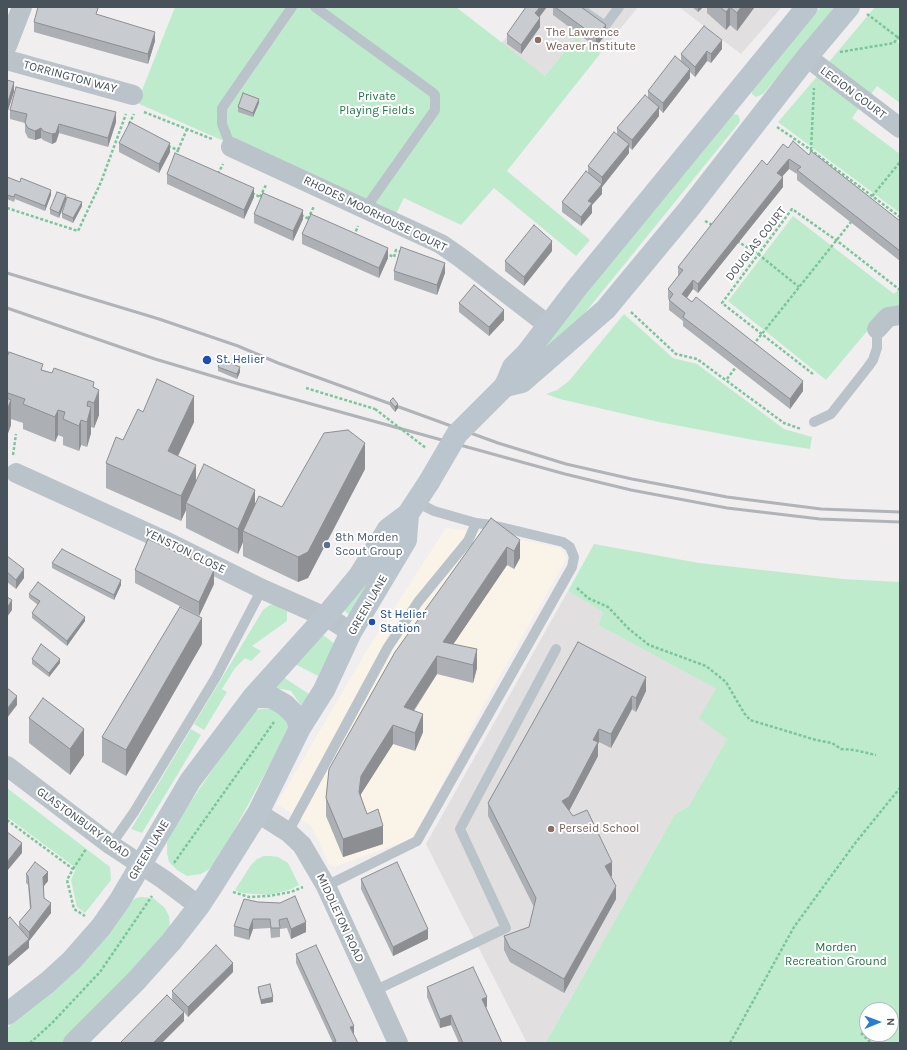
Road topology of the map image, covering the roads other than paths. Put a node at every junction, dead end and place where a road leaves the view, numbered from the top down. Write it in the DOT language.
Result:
graph roads {
  1 [pos="22,7"];
  2 [pos="292,7"];
  3 [pos="315,7"];
  4 [pos="578,7"];
  5 [pos="619,7"];
  6 [pos="807,7"];
  7 [pos="857,9"];
  8 [pos="7,46"];
  9 [pos="807,57"];
  10 [pos="7,60"];
  11 [pos="734,95"];
  12 [pos="135,102"];
  13 [pos="760,116"];
  14 [pos="900,128"];
  15 [pos="231,147"];
  16 [pos="366,209"];
  17 [pos="900,316"];
  18 [pos="548,325"];
  19 [pos="877,329"];
  20 [pos="505,386"];
  21 [pos="814,422"];
  22 [pos="16,474"];
  23 [pos="412,508"];
  24 [pos="476,523"];
  25 [pos="262,589"];
  26 [pos="325,617"];
  27 [pos="351,632"];
  28 [pos="556,648"];
  29 [pos="253,698"];
  30 [pos="300,728"];
  31 [pos="7,766"];
  32 [pos="258,813"];
  33 [pos="288,832"];
  34 [pos="111,845"];
  35 [pos="141,865"];
  36 [pos="324,882"];
  37 [pos="199,906"];
  38 [pos="374,991"];
  39 [pos="7,1014"];
  40 [pos="74,1043"];
  41 [pos="398,1043"];
  1 -- 8 [label="street"];
  2 -- 15 [label="lane"];
  3 -- 16 [label="lane"];
  4 -- 5 [label="lane"];
  6 -- 11 [label="main road"];
  7 -- 9 [label="main road"];
  9 -- 13 [label="main road"];
  9 -- 14 [label="street, LEGION COURT"];
  10 -- 12 [label="street, TORRINGTON WAY"];
  11 -- 13 [label="main road"];
  11 -- 18 [label="main road"];
  13 -- 20 [label="main road"];
  15 -- 16 [label="street, RHODES MOORHOUSE COURT"];
  16 -- 18 [label="street, RHODES MOORHOUSE COURT"];
  17 -- 19 [label="street"];
  18 -- 20 [label="main road"];
  19 -- 21 [label="lane"];
  20 -- 23 [label="main road, bridge"];
  22 -- 25 [label="street, YENSTON CLOSE"];
  23 -- 24 [label="lane"];
  23 -- 26 [label="main road, GREEN LANE"];
  23 -- 27 [label="main road, GREEN LANE"];
  24 -- 33 [label="lane"];
  24 -- 36 [label="lane"];
  25 -- 26 [label="street, YENSTON CLOSE"];
  25 -- 34 [label="lane"];
  26 -- 27 [label="street, YENSTON CLOSE"];
  26 -- 29 [label="main road, GREEN LANE"];
  27 -- 30 [label="main road, GREEN LANE"];
  28 -- 38 [label="lane"];
  29 -- 30 [label="main road"];
  29 -- 35 [label="main road, GREEN LANE"];
  30 -- 32 [label="main road, GREEN LANE"];
  31 -- 34 [label="street, GLASTONBURY ROAD"];
  32 -- 33 [label="street, MIDDLETON ROAD"];
  32 -- 37 [label="main road, GREEN LANE"];
  33 -- 36 [label="street, MIDDLETON ROAD"];
  34 -- 35 [label="street, GLASTONBURY ROAD"];
  35 -- 37 [label="street, GLASTONBURY ROAD"];
  35 -- 39 [label="main road, GREEN LANE"];
  36 -- 38 [label="street, MIDDLETON ROAD"];
  37 -- 40 [label="main road, GREEN LANE"];
  38 -- 41 [label="street, MIDDLETON ROAD"];
}
